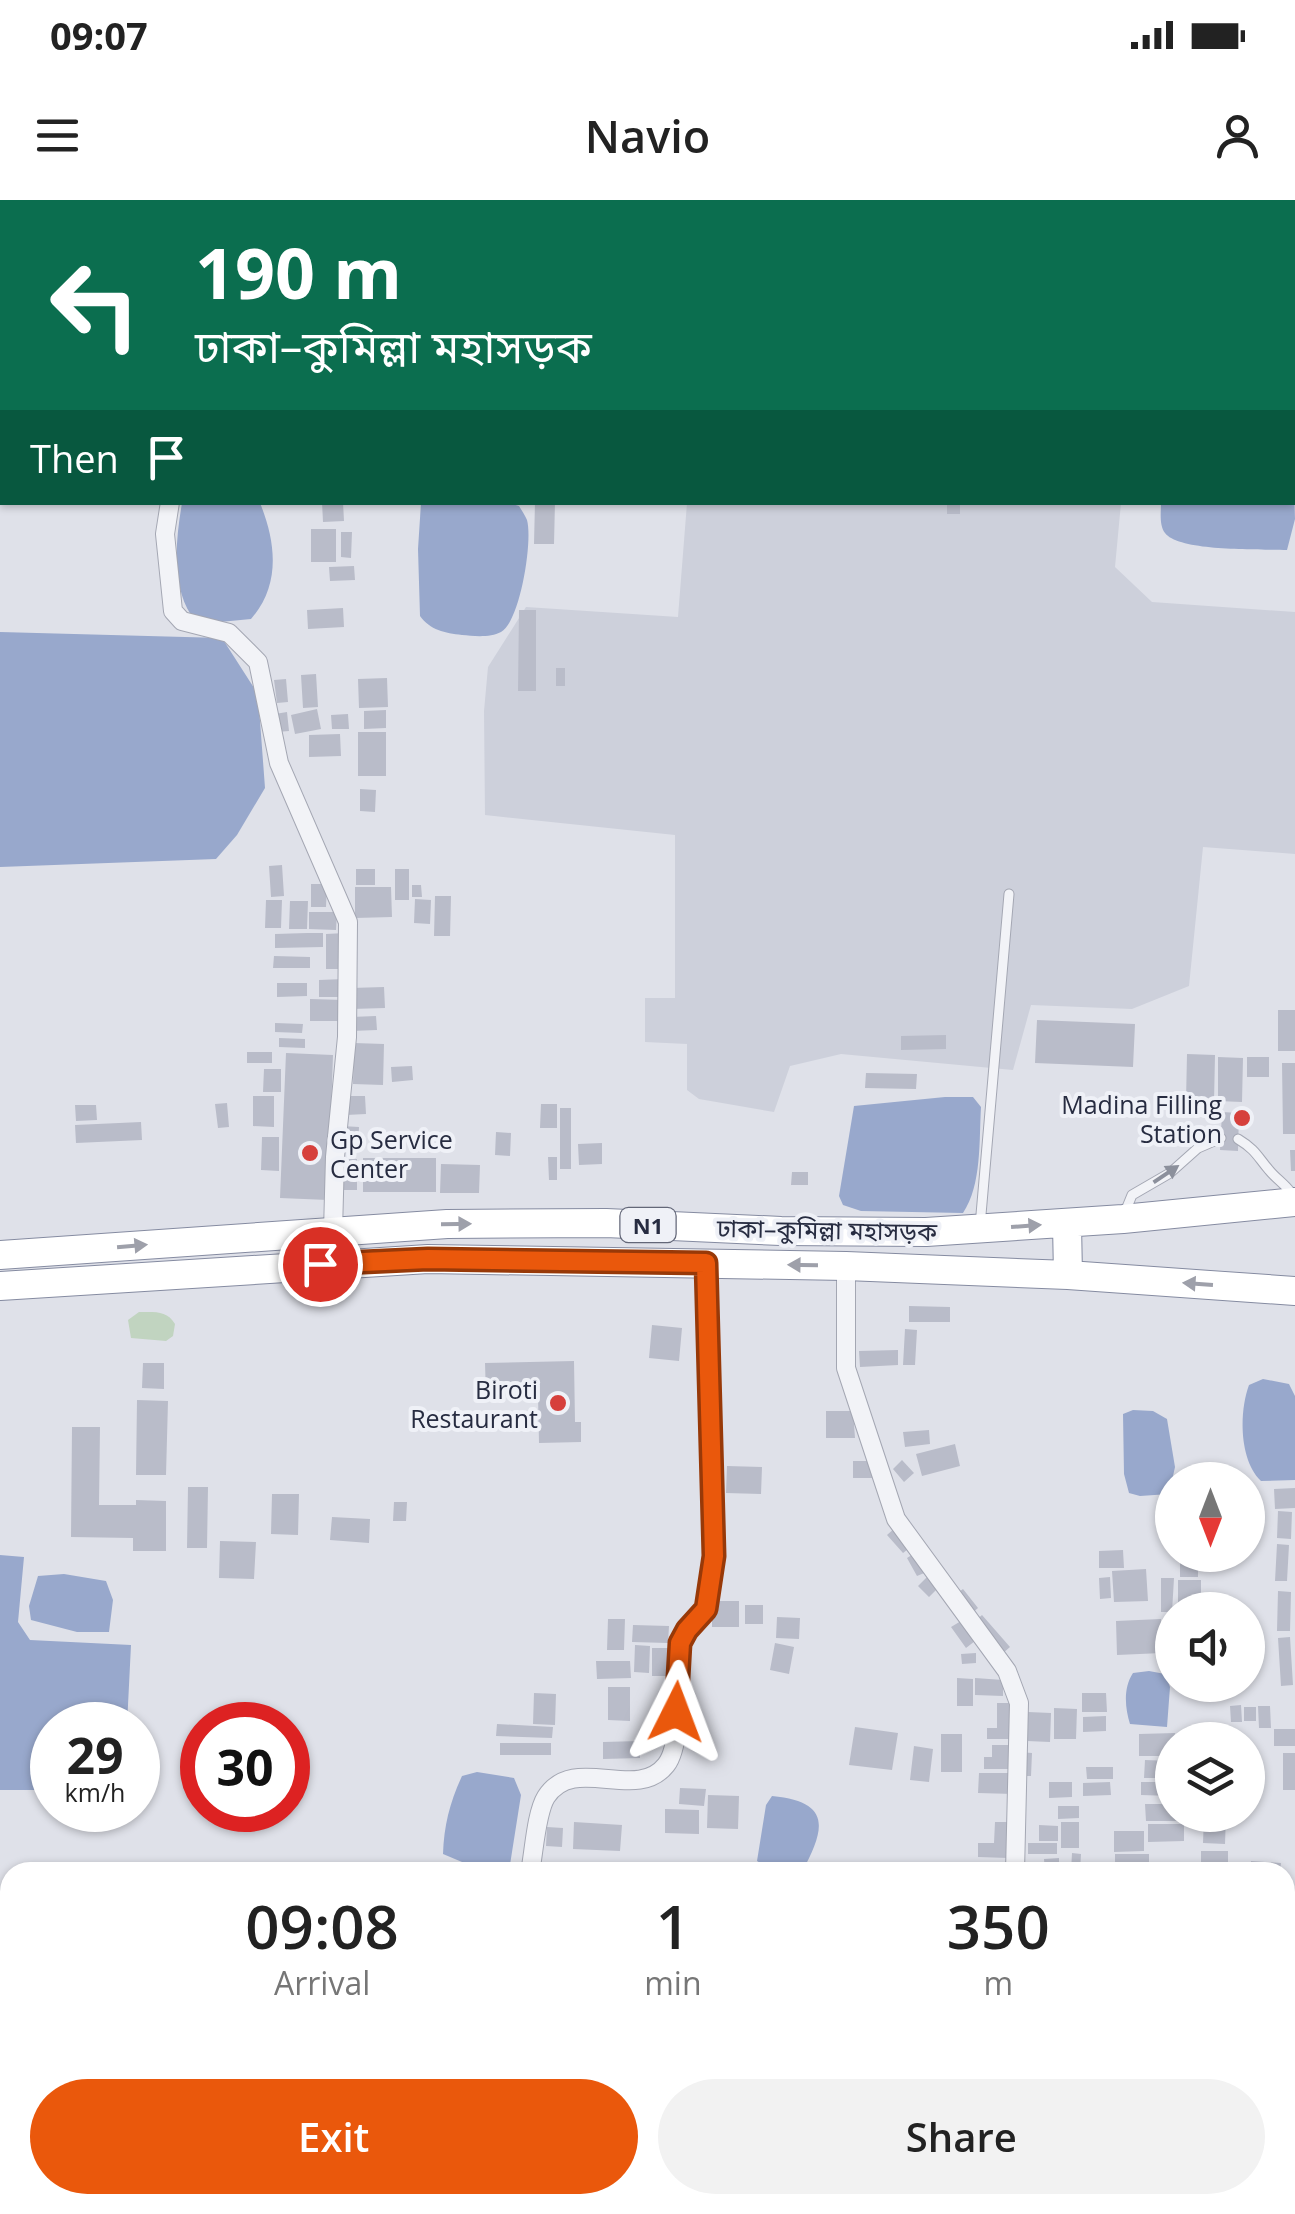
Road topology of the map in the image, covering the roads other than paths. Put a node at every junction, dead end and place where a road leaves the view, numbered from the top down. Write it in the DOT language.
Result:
graph roads {
  1 [pos="169,505"];
  2 [pos="1009,894"];
  3 [pos="1221,1138"];
  4 [pos="1238,1139"];
  5 [pos="1295,1200"];
  6 [pos="1122,1219"];
  7 [pos="1068,1224"];
  8 [pos="980,1229"];
  9 [pos="333,1231"];
  10 [pos="82,1250"];
  11 [pos="0,1255"];
  12 [pos="706,1263"];
  13 [pos="846,1266"];
  14 [pos="1068,1275"];
  15 [pos="85,1279"];
  16 [pos="0,1286"];
  17 [pos="1295,1291"];
  18 [pos="532,1862"];
  19 [pos="1015,1862"];
  1 -- 9 [label="street"];
  2 -- 8 [label="lane"];
  6 -- 3 [label="lane, one-way"];
  4 -- 5 [label="lane"];
  5 -- 6 [label="highway, ঢাকা–কুমিল্লা মহাসড়ক / N1"];
  6 -- 7 [label="highway, ঢাকা–কুমিল্লা মহাসড়ক / N1"];
  8 -- 7 [label="highway, ঢাকা–কুমিল্লা মহাসড়ক / N1, one-way"];
  7 -- 14 [label="highway"];
  9 -- 8 [label="highway, ঢাকা–কুমিল্লা মহাসড়ক / N1, one-way"];
  10 -- 9 [label="highway, ঢাকা–কুমিল্লা মহাসড়ক / N1, one-way"];
  10 -- 11 [label="highway, ঢাকা–কুমিল্লা মহাসড়ক / N1"];
  10 -- 15 [label="highway"];
  13 -- 12 [label="highway, ঢাকা–কুমিল্লা মহাসড়ক / N1, one-way"];
  12 -- 15 [label="highway, ঢাকা–কুমিল্লা মহাসড়ক / N1"];
  12 -- 18 [label="street"];
  13 -- 14 [label="highway, ঢাকা–কুমিল্লা মহাসড়ক / N1"];
  13 -- 19 [label="street"];
  17 -- 14 [label="highway, ঢাকা–কুমিল্লা মহাসড়ক / N1, one-way"];
  15 -- 16 [label="highway, ঢাকা–কুমিল্লা মহাসড়ক / N1"];
}
